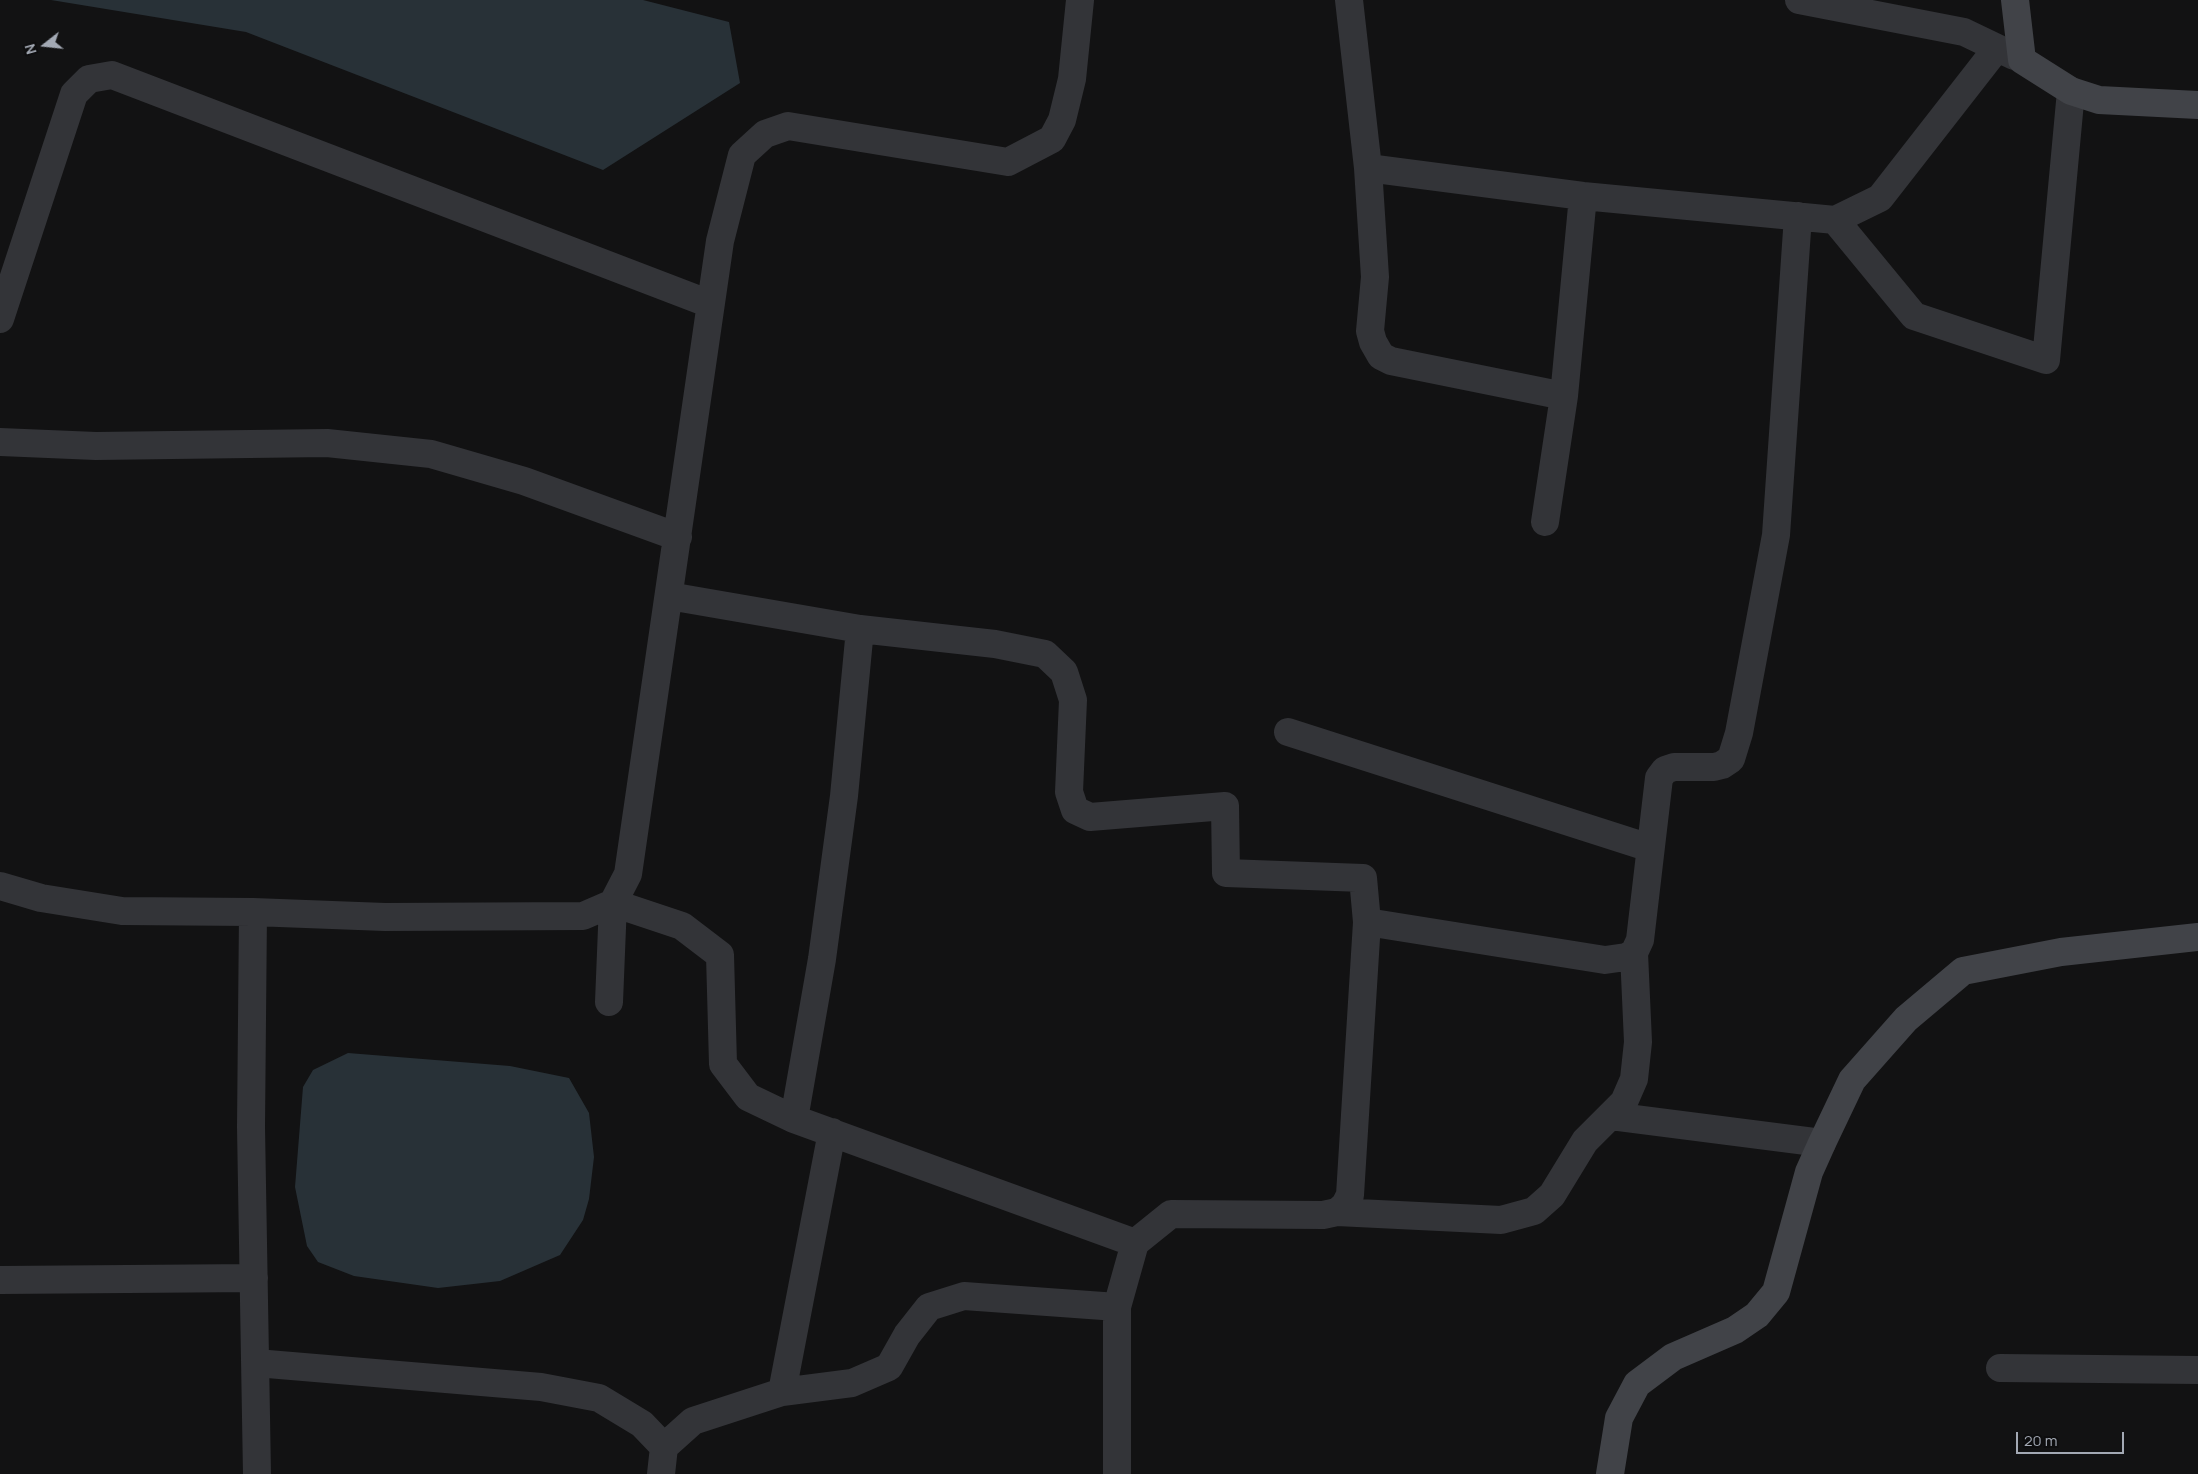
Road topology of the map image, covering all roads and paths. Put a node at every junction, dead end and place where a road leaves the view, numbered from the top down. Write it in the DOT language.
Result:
graph roads {
  1 [pos="1080,0"];
  2 [pos="1349,0"];
  3 [pos="1799,0"];
  4 [pos="2015,0"];
  5 [pos="1997,48"];
  6 [pos="2022,60"];
  7 [pos="2071,91"];
  8 [pos="2198,105"];
  9 [pos="1368,168"];
  10 [pos="1583,196"];
  11 [pos="1798,216"];
  12 [pos="1835,220"];
  13 [pos="710,304"];
  14 [pos="0,319"];
  15 [pos="1564,396"];
  16 [pos="0,442"];
  17 [pos="1544,522"];
  18 [pos="678,537"];
  19 [pos="669,596"];
  20 [pos="860,629"];
  21 [pos="1288,732"];
  22 [pos="1650,848"];
  23 [pos="0,886"];
  24 [pos="613,903"];
  25 [pos="252,912"];
  26 [pos="1367,922"];
  27 [pos="2198,936"];
  28 [pos="1634,953"];
  29 [pos="609,1002"];
  30 [pos="1611,1116"];
  31 [pos="794,1119"];
  32 [pos="832,1132"];
  33 [pos="1822,1143"];
  34 [pos="1337,1212"];
  35 [pos="1135,1243"];
  36 [pos="254,1278"];
  37 [pos="0,1280"];
  38 [pos="1118,1307"];
  39 [pos="256,1363"];
  40 [pos="2000,1368"];
  41 [pos="2198,1370"];
  42 [pos="782,1392"];
  43 [pos="664,1447"];
  44 [pos="257,1474"];
  45 [pos="661,1474"];
  46 [pos="1117,1474"];
  47 [pos="1610,1474"];
  1 -- 13 [label="street"];
  2 -- 9 [label="street"];
  3 -- 5 [label="street"];
  4 -- 6 [label="street"];
  5 -- 6 [label="street"];
  5 -- 12 [label="street"];
  6 -- 7 [label="street"];
  7 -- 8 [label="street"];
  7 -- 12 [label="street"];
  9 -- 10 [label="street"];
  9 -- 15 [label="street"];
  10 -- 11 [label="street"];
  10 -- 15 [label="street"];
  11 -- 12 [label="street"];
  11 -- 22 [label="street"];
  13 -- 14 [label="street"];
  13 -- 18 [label="street"];
  15 -- 17 [label="street"];
  16 -- 18 [label="street"];
  18 -- 19 [label="street"];
  19 -- 20 [label="street"];
  19 -- 24 [label="street"];
  20 -- 26 [label="street"];
  20 -- 31 [label="street"];
  21 -- 22 [label="street"];
  22 -- 28 [label="street"];
  23 -- 25 [label="street"];
  24 -- 25 [label="street"];
  24 -- 29 [label="street"];
  24 -- 31 [label="street"];
  25 -- 36 [label="street"];
  26 -- 28 [label="street"];
  26 -- 34 [label="street"];
  27 -- 33 [label="street"];
  28 -- 30 [label="street"];
  30 -- 33 [label="street"];
  30 -- 34 [label="street"];
  31 -- 32 [label="street"];
  32 -- 35 [label="street"];
  32 -- 42 [label="street"];
  33 -- 47 [label="street"];
  34 -- 35 [label="street"];
  35 -- 38 [label="street"];
  36 -- 37 [label="street"];
  36 -- 39 [label="street"];
  38 -- 42 [label="street"];
  38 -- 46 [label="street"];
  39 -- 43 [label="street"];
  39 -- 44 [label="street"];
  40 -- 41 [label="street"];
  42 -- 43 [label="street"];
  43 -- 45 [label="street"];
}
